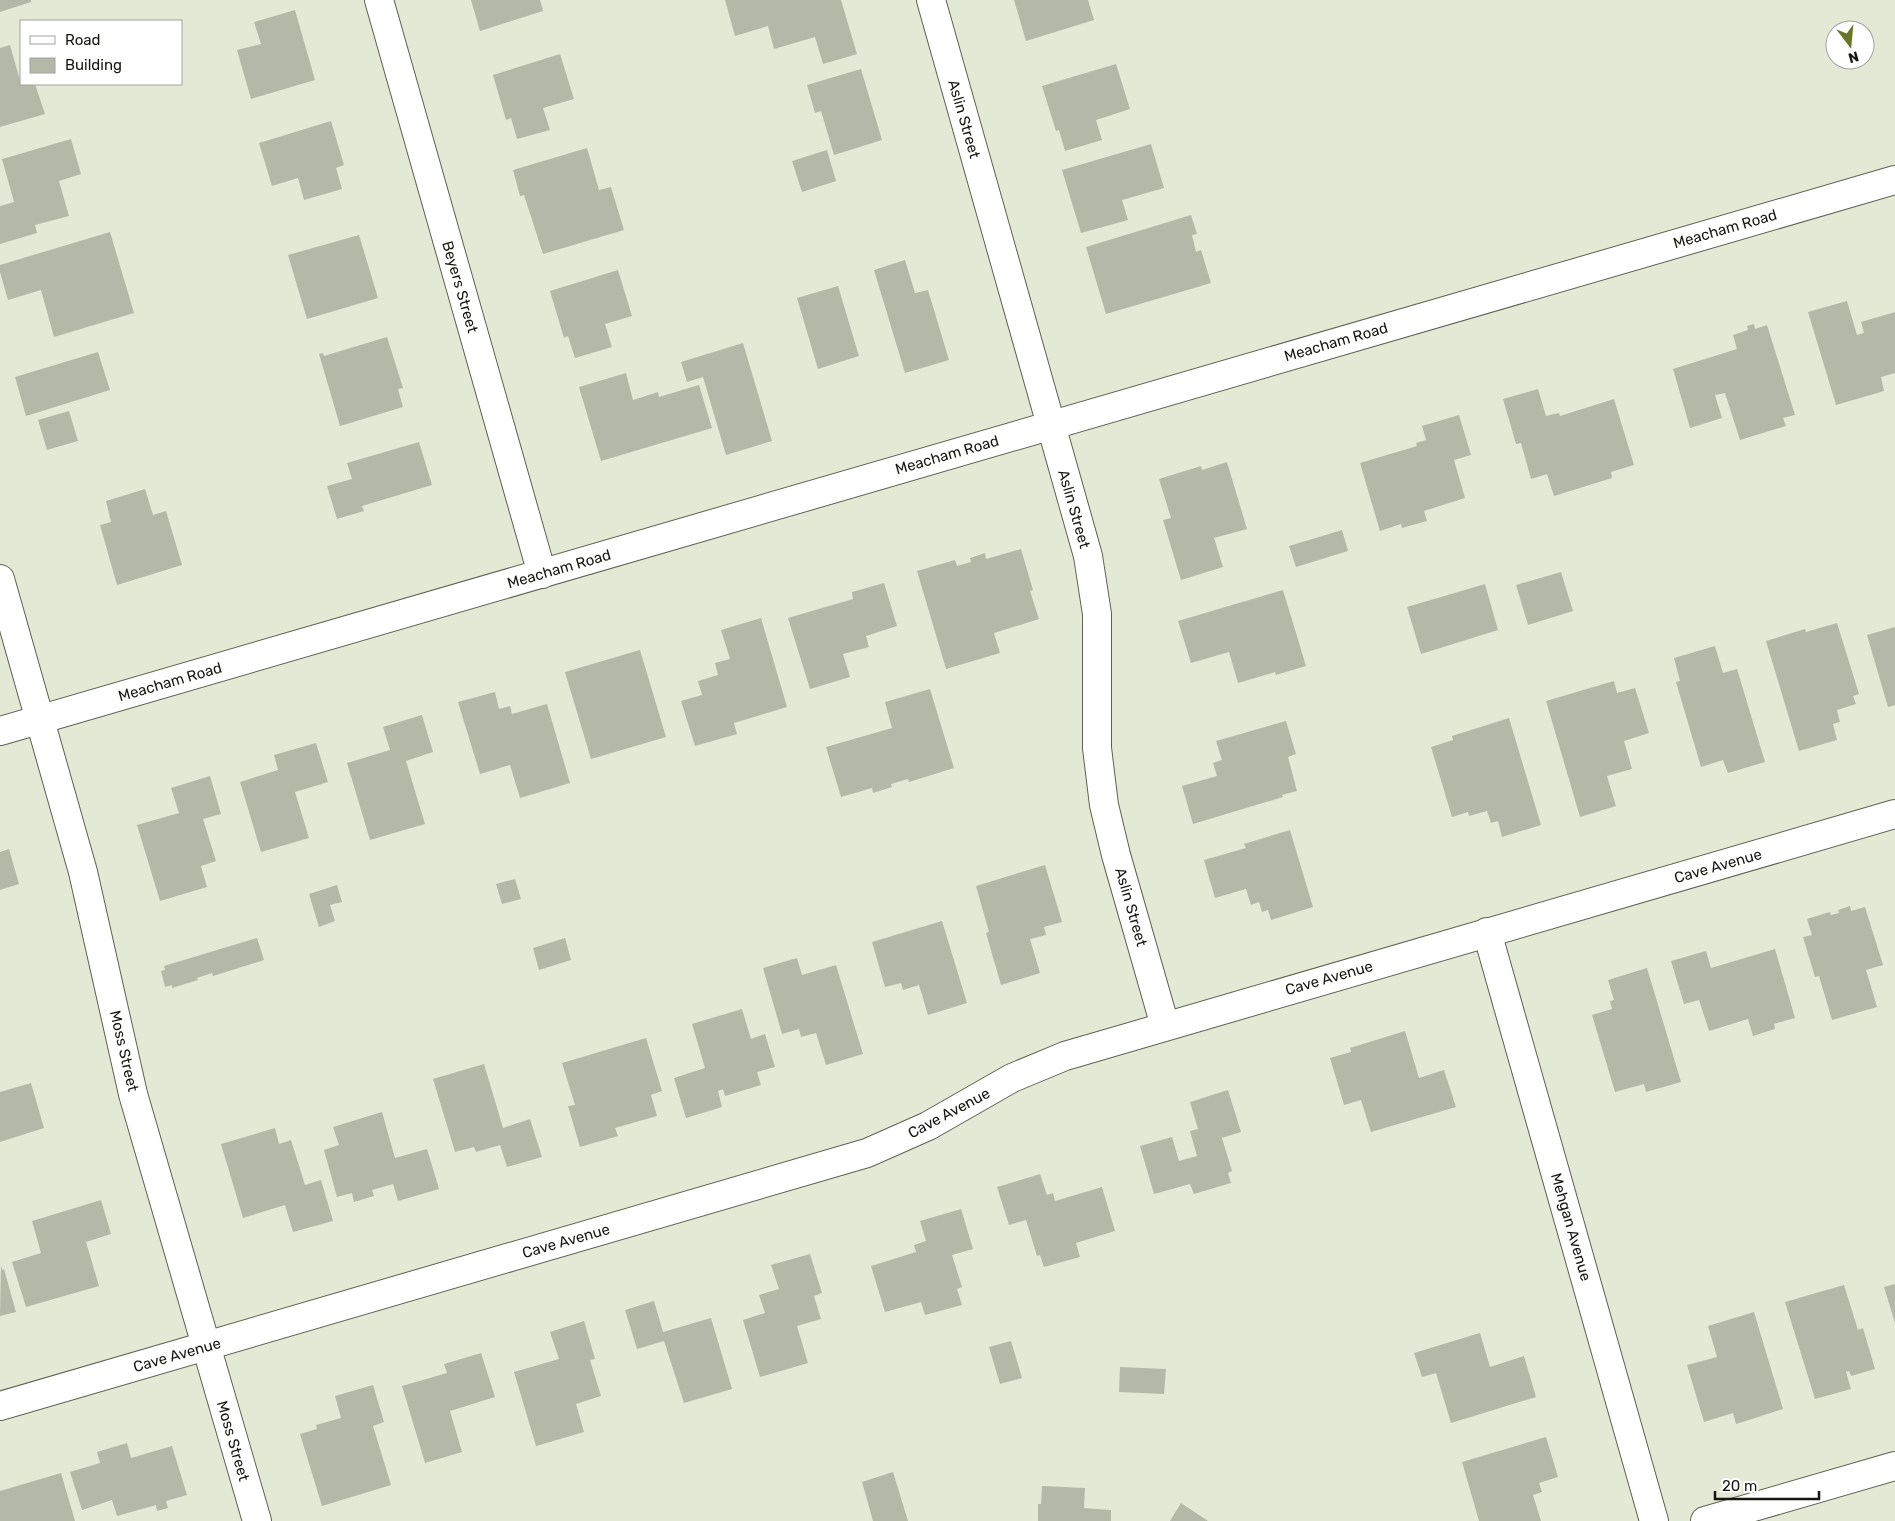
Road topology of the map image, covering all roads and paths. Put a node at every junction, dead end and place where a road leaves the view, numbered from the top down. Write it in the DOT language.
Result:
graph roads {
  1 [pos="379,0"];
  2 [pos="930,0"];
  3 [pos="1895,180"];
  4 [pos="1051,425"];
  5 [pos="542,574"];
  6 [pos="0,579"];
  7 [pos="40,719"];
  8 [pos="0,731"];
  9 [pos="1895,814"];
  10 [pos="1487,932"];
  11 [pos="1165,1026"];
  12 [pos="206,1346"];
  13 [pos="0,1406"];
  14 [pos="1895,1466"];
  15 [pos="257,1521"];
  16 [pos="1654,1521"];
  17 [pos="1705,1521"];
  1 -- 5 [label="street, Beyers Street"];
  2 -- 4 [label="street, Aslin Street"];
  3 -- 4 [label="street, Meacham Road"];
  4 -- 5 [label="street, Meacham Road"];
  4 -- 11 [label="street, Aslin Street"];
  5 -- 7 [label="street, Meacham Road"];
  6 -- 7 [label="street, Moss Street"];
  7 -- 8 [label="street, Meacham Road"];
  7 -- 12 [label="street, Moss Street"];
  9 -- 10 [label="street, Cave Avenue"];
  10 -- 11 [label="street, Cave Avenue"];
  10 -- 16 [label="street, Mehgan Avenue"];
  11 -- 12 [label="street, Cave Avenue"];
  12 -- 13 [label="street, Cave Avenue"];
  12 -- 15 [label="street, Moss Street"];
  14 -- 17 [label="street"];
}
